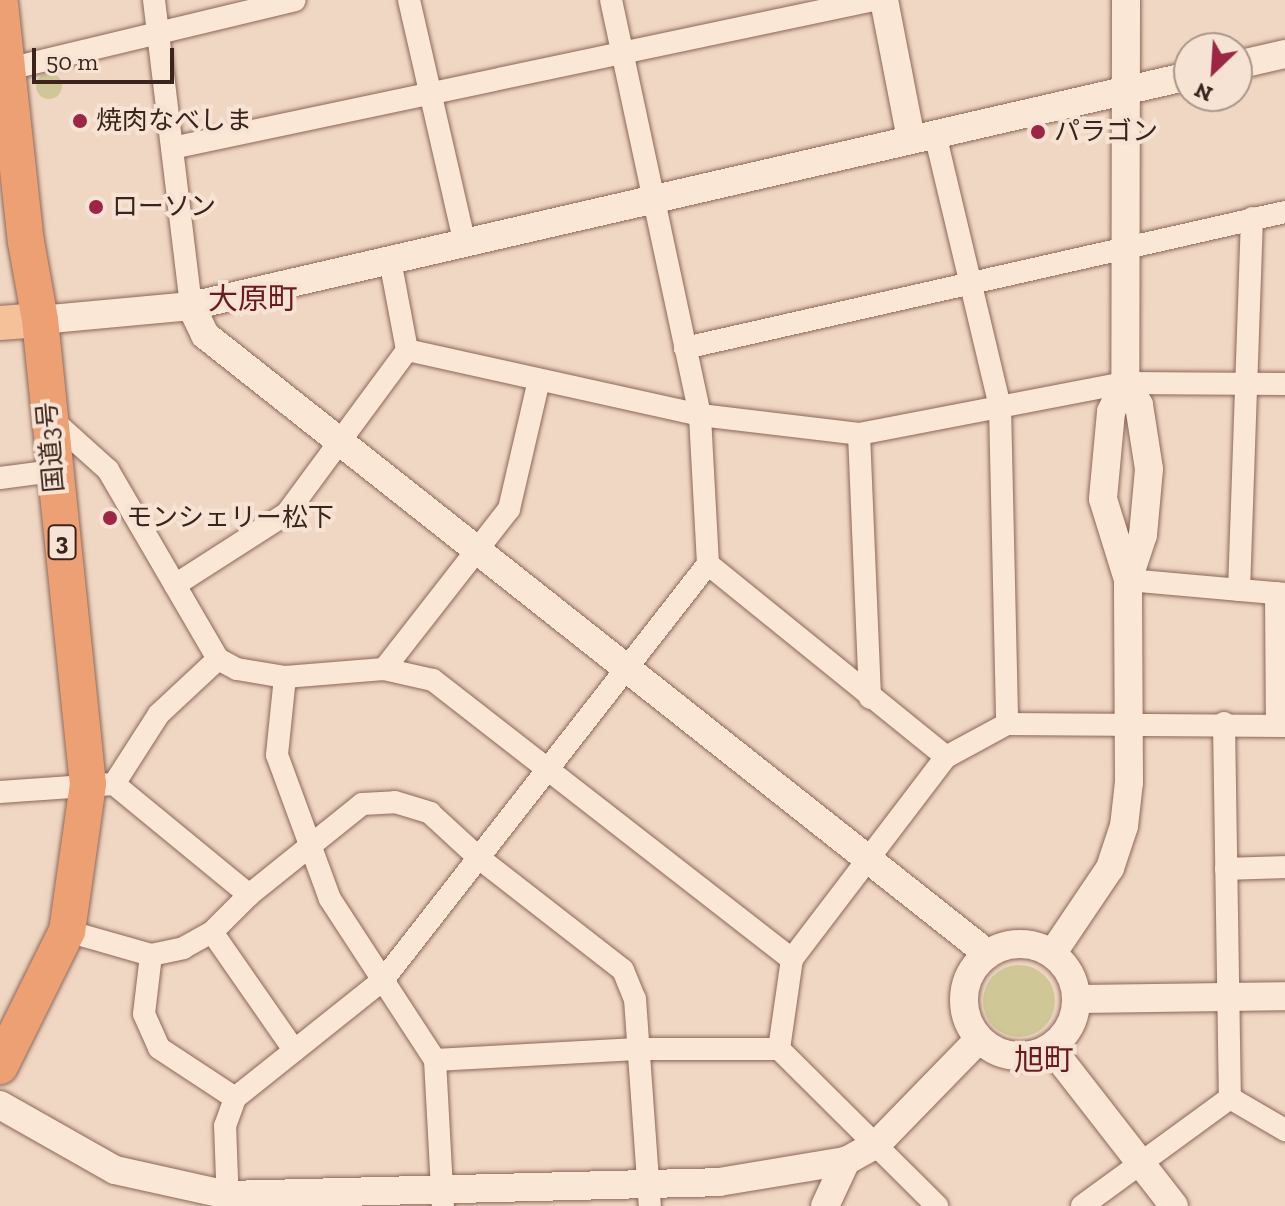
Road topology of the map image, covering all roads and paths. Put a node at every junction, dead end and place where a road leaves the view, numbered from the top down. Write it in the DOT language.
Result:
graph roads {
  1 [pos="154,0"];
  2 [pos="295,0"];
  3 [pos="409,0"];
  4 [pos="611,0"];
  5 [pos="873,0"];
  6 [pos="884,0"];
  7 [pos="1126,0"];
  8 [pos="0,4"];
  9 [pos="158,35"];
  10 [pos="623,53"];
  11 [pos="1285,54"];
  12 [pos="1253,61"];
  13 [pos="3,71"];
  14 [pos="1173,80"];
  15 [pos="1125,91"];
  16 [pos="430,97"];
  17 [pos="923,137"];
  18 [pos="172,148"];
  19 [pos="653,199"];
  20 [pos="1285,212"];
  21 [pos="1252,218"];
  22 [pos="464,240"];
  23 [pos="1127,248"];
  24 [pos="390,260"];
  25 [pos="973,283"];
  26 [pos="191,306"];
  27 [pos="40,320"];
  28 [pos="0,323"];
  29 [pos="685,348"];
  30 [pos="407,350"];
  31 [pos="539,380"];
  32 [pos="1250,382"];
  33 [pos="1125,383"];
  34 [pos="1285,384"];
  35 [pos="1000,407"];
  36 [pos="700,415"];
  37 [pos="48,416"];
  38 [pos="859,434"];
  39 [pos="340,440"];
  40 [pos="53,471"];
  41 [pos="0,478"];
  42 [pos="478,549"];
  43 [pos="708,564"];
  44 [pos="1128,580"];
  45 [pos="175,585"];
  46 [pos="1239,590"];
  47 [pos="1281,594"];
  48 [pos="218,659"];
  49 [pos="628,667"];
  50 [pos="384,669"];
  51 [pos="285,677"];
  52 [pos="870,698"];
  53 [pos="1224,723"];
  54 [pos="1007,724"];
  55 [pos="1125,724"];
  56 [pos="1281,725"];
  57 [pos="946,757"];
  58 [pos="548,770"];
  59 [pos="101,784"];
  60 [pos="0,792"];
  61 [pos="310,848"];
  62 [pos="479,858"];
  63 [pos="872,860"];
  64 [pos="1285,867"];
  65 [pos="1226,869"];
  66 [pos="249,895"];
  67 [pos="67,931"];
  68 [pos="212,932"];
  69 [pos="988,954"];
  70 [pos="1052,954"];
  71 [pos="151,955"];
  72 [pos="792,959"];
  73 [pos="383,980"];
  74 [pos="1228,996"];
  75 [pos="1285,996"];
  76 [pos="1077,999"];
  77 [pos="979,1039"];
  78 [pos="1051,1048"];
  79 [pos="637,1049"];
  80 [pos="779,1049"];
  81 [pos="294,1050"];
  82 [pos="435,1060"];
  83 [pos="0,1066"];
  84 [pos="235,1098"];
  85 [pos="1230,1098"];
  86 [pos="0,1105"];
  87 [pos="1285,1130"];
  88 [pos="878,1143"];
  89 [pos="846,1161"];
  90 [pos="1142,1163"];
  91 [pos="650,1194"];
  92 [pos="442,1197"];
  93 [pos="228,1201"];
  94 [pos="825,1206"];
  95 [pos="937,1206"];
  96 [pos="1082,1206"];
  97 [pos="1174,1206"];
  1 -- 9 [label="street"];
  2 -- 9 [label="street"];
  3 -- 16 [label="street"];
  4 -- 10 [label="street"];
  5 -- 10 [label="street"];
  6 -- 17 [label="street"];
  7 -- 15 [label="street"];
  8 -- 13 [label="highway, 国道3号 / 3"];
  9 -- 13 [label="street"];
  9 -- 18 [label="street"];
  10 -- 16 [label="street"];
  10 -- 19 [label="street"];
  11 -- 12 [label="street"];
  13 -- 27 [label="highway, 国道3号 / 3"];
  14 -- 15 [label="street"];
  15 -- 17 [label="street"];
  15 -- 23 [label="street"];
  16 -- 18 [label="street"];
  16 -- 22 [label="street"];
  17 -- 19 [label="street"];
  17 -- 25 [label="street"];
  18 -- 26 [label="street"];
  19 -- 22 [label="street"];
  19 -- 29 [label="street"];
  20 -- 21 [label="street"];
  21 -- 23 [label="street"];
  21 -- 32 [label="street"];
  22 -- 24 [label="street"];
  23 -- 25 [label="street"];
  23 -- 33 [label="street"];
  24 -- 26 [label="street"];
  24 -- 30 [label="street"];
  25 -- 29 [label="street"];
  25 -- 35 [label="street"];
  26 -- 27 [label="street"];
  26 -- 39 [label="street"];
  27 -- 28 [label="main road"];
  27 -- 37 [label="highway, 国道3号 / 3"];
  29 -- 36 [label="street"];
  30 -- 31 [label="street"];
  30 -- 39 [label="street"];
  31 -- 36 [label="street"];
  31 -- 42 [label="street"];
  32 -- 33 [label="street"];
  32 -- 34 [label="street"];
  32 -- 46 [label="street"];
  33 -- 35 [label="street"];
  33 -- 44 [label="street"];
  33 -- 44 [label="street"];
  35 -- 38 [label="street"];
  35 -- 54 [label="street"];
  36 -- 38 [label="street"];
  36 -- 43 [label="street"];
  37 -- 40 [label="highway, 国道3号 / 3"];
  37 -- 45 [label="street"];
  38 -- 52 [label="street"];
  39 -- 42 [label="street"];
  39 -- 45 [label="street"];
  40 -- 41 [label="street"];
  40 -- 59 [label="highway, 国道3号 / 3"];
  42 -- 49 [label="street"];
  42 -- 50 [label="street"];
  43 -- 49 [label="street"];
  43 -- 52 [label="street"];
  44 -- 46 [label="street"];
  44 -- 55 [label="street"];
  45 -- 48 [label="street"];
  46 -- 47 [label="street"];
  47 -- 56 [label="street"];
  48 -- 51 [label="street"];
  48 -- 59 [label="street"];
  49 -- 58 [label="street"];
  49 -- 63 [label="street"];
  50 -- 51 [label="street"];
  50 -- 58 [label="street"];
  51 -- 61 [label="street"];
  52 -- 57 [label="street"];
  53 -- 55 [label="street"];
  53 -- 56 [label="street"];
  53 -- 65 [label="street"];
  54 -- 55 [label="street"];
  54 -- 57 [label="street"];
  55 -- 70 [label="street"];
  57 -- 63 [label="street"];
  58 -- 62 [label="street"];
  58 -- 72 [label="street"];
  59 -- 60 [label="street"];
  59 -- 66 [label="street"];
  59 -- 67 [label="highway, 国道3号 / 3"];
  61 -- 62 [label="street"];
  61 -- 66 [label="street"];
  61 -- 73 [label="street"];
  62 -- 73 [label="street"];
  62 -- 79 [label="street"];
  63 -- 69 [label="street"];
  63 -- 72 [label="street"];
  64 -- 65 [label="street"];
  65 -- 74 [label="street"];
  66 -- 68 [label="street"];
  67 -- 71 [label="street"];
  67 -- 83 [label="highway, 国道3号 / 3"];
  68 -- 71 [label="street"];
  68 -- 81 [label="street"];
  69 -- 70 [label="street"];
  69 -- 77 [label="street"];
  70 -- 76 [label="street"];
  71 -- 84 [label="street"];
  72 -- 80 [label="street"];
  73 -- 81 [label="street"];
  73 -- 82 [label="street"];
  74 -- 75 [label="street"];
  74 -- 76 [label="street"];
  74 -- 85 [label="street"];
  76 -- 78 [label="street"];
  77 -- 78 [label="street"];
  77 -- 88 [label="street"];
  78 -- 90 [label="street"];
  79 -- 80 [label="street"];
  79 -- 82 [label="street"];
  79 -- 91 [label="street"];
  80 -- 88 [label="street"];
  81 -- 84 [label="street"];
  82 -- 92 [label="street"];
  84 -- 93 [label="street"];
  85 -- 87 [label="street"];
  85 -- 90 [label="street"];
  86 -- 93 [label="street"];
  88 -- 89 [label="street"];
  88 -- 95 [label="street"];
  89 -- 91 [label="street"];
  89 -- 94 [label="street"];
  90 -- 96 [label="street"];
  90 -- 97 [label="street"];
  91 -- 92 [label="street"];
  92 -- 93 [label="street"];
}
